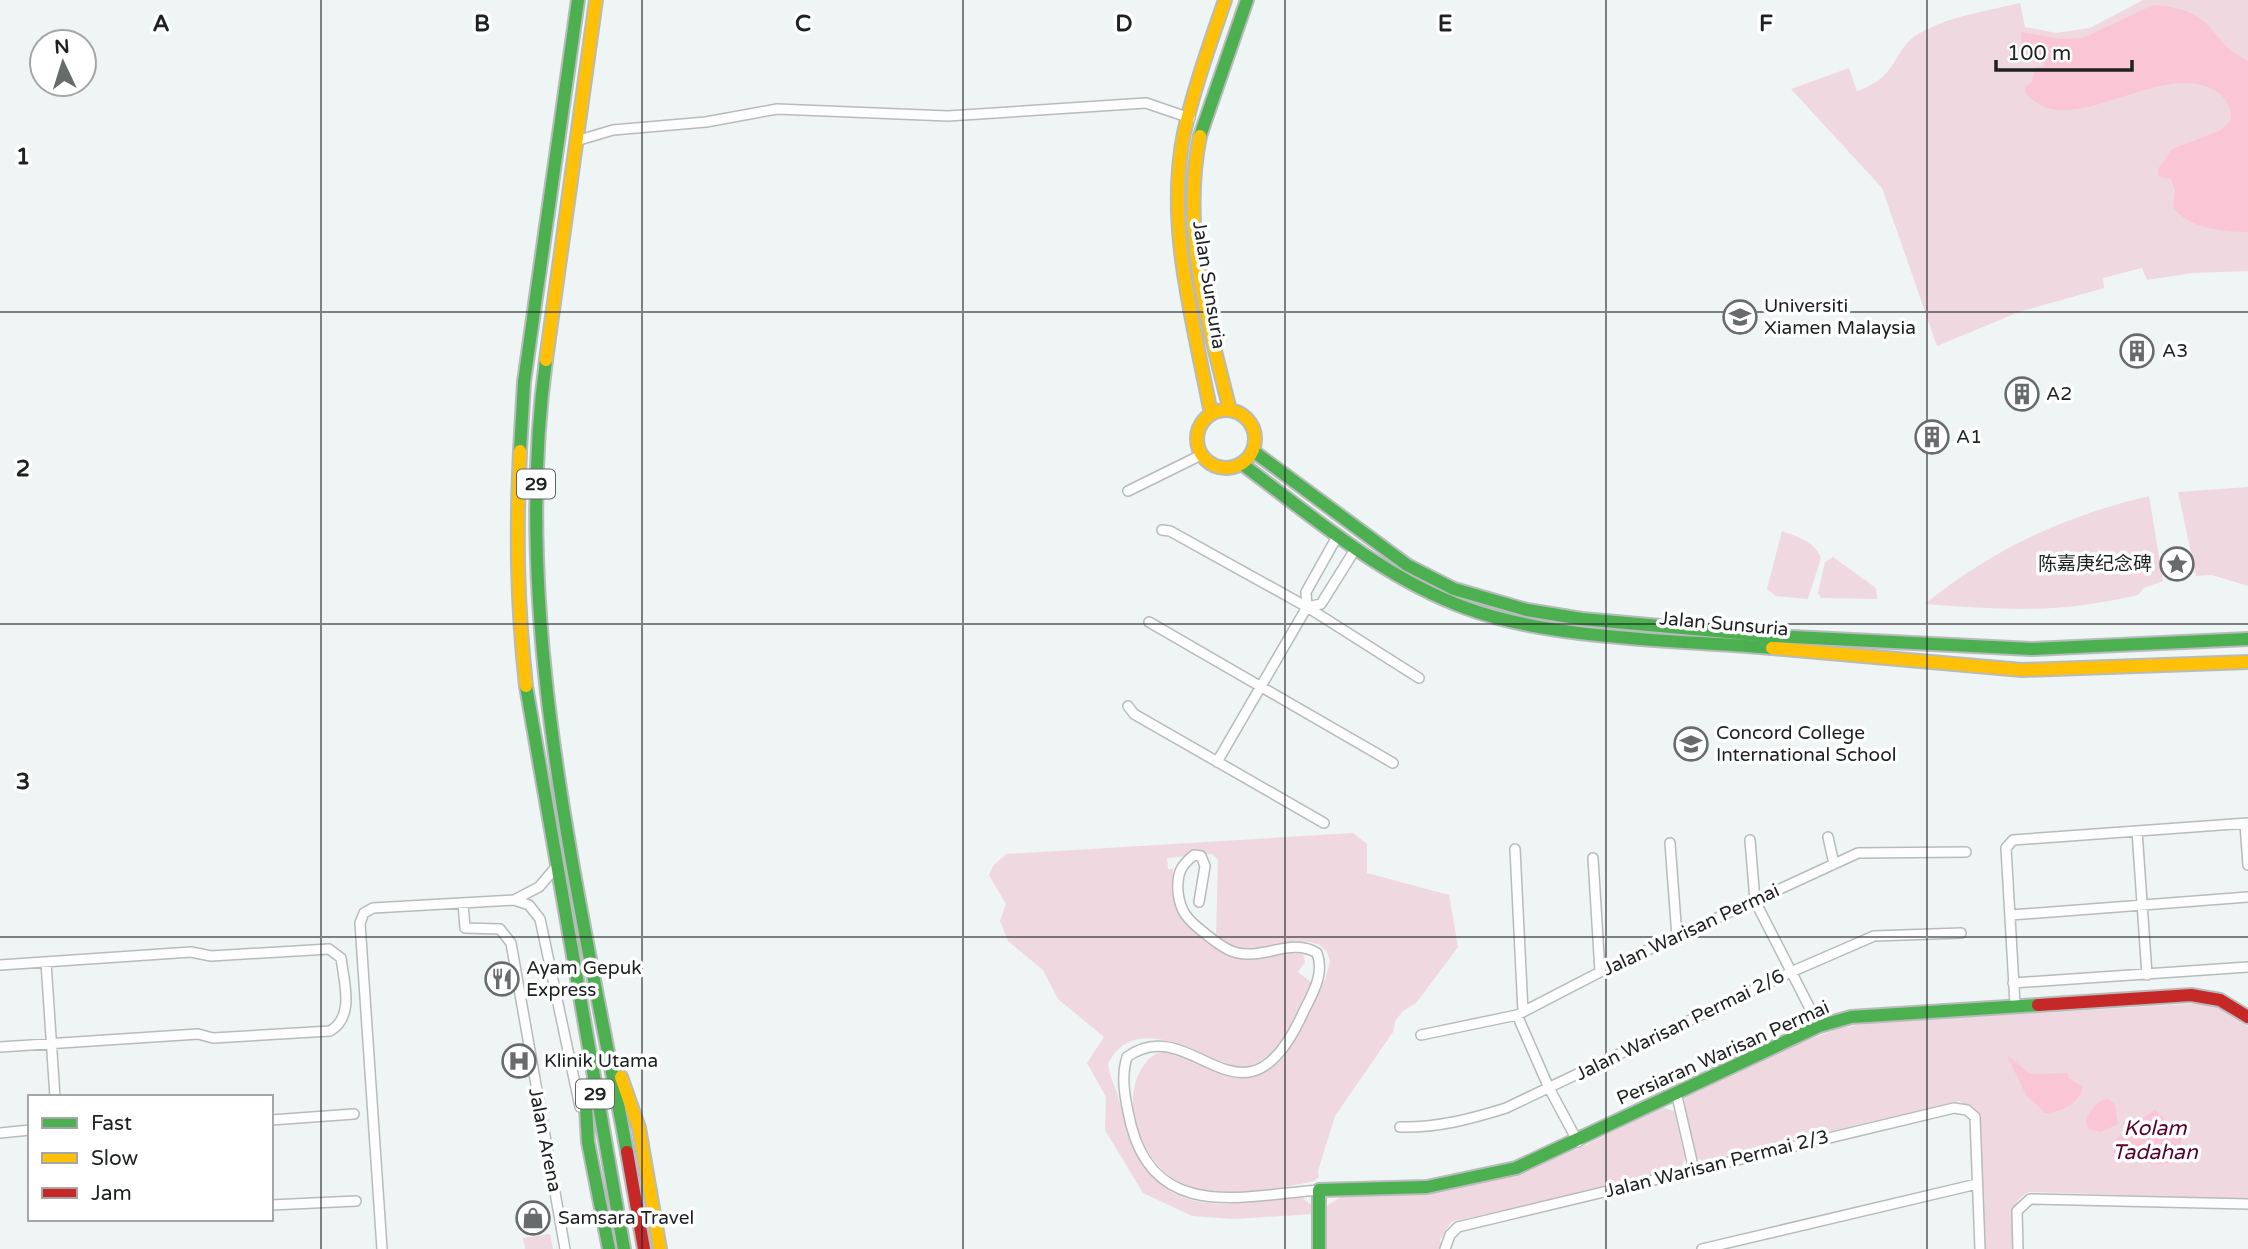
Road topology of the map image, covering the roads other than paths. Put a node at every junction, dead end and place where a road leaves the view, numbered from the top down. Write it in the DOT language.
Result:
graph roads {
  1 [pos="578,0"];
  2 [pos="596,0"];
  3 [pos="1218,0"];
  4 [pos="1226,0"];
  5 [pos="1247,0"];
  6 [pos="1204,62"];
  7 [pos="1190,118"];
  8 [pos="574,141"];
  9 [pos="1230,410"];
  10 [pos="1211,414"];
  11 [pos="1253,451"];
  12 [pos="1201,455"];
  13 [pos="1242,464"];
  14 [pos="1128,491"];
  15 [pos="1162,530"];
  16 [pos="1338,535"];
  17 [pos="1356,548"];
  18 [pos="1307,607"];
  19 [pos="1149,622"];
  20 [pos="2248,639"];
  21 [pos="2248,662"];
  22 [pos="1419,678"];
  23 [pos="1261,687"];
  24 [pos="1128,706"];
  25 [pos="1217,762"];
  26 [pos="1393,763"];
  27 [pos="1324,822"];
  28 [pos="2247,823"];
  29 [pos="2137,831"];
  30 [pos="1828,838"];
  31 [pos="1750,840"];
  32 [pos="1670,843"];
  33 [pos="1515,849"];
  34 [pos="1966,852"];
  35 [pos="1593,858"];
  36 [pos="1834,864"];
  37 [pos="2248,865"];
  38 [pos="556,866"];
  39 [pos="2248,897"];
  40 [pos="514,900"];
  41 [pos="1755,901"];
  42 [pos="1199,902"];
  43 [pos="463,903"];
  44 [pos="2142,905"];
  45 [pos="2011,915"];
  46 [pos="1961,933"];
  47 [pos="1677,937"];
  48 [pos="46,962"];
  49 [pos="0,965"];
  50 [pos="2248,967"];
  51 [pos="1791,971"];
  52 [pos="1600,972"];
  53 [pos="2147,975"];
  54 [pos="2014,984"];
  55 [pos="2015,1004"];
  56 [pos="1520,1014"];
  57 [pos="2248,1017"];
  58 [pos="582,1026"];
  59 [pos="1819,1026"];
  60 [pos="1421,1035"];
  61 [pos="605,1036"];
  62 [pos="50,1044"];
  63 [pos="0,1047"];
  64 [pos="1549,1088"];
  65 [pos="1676,1092"];
  66 [pos="55,1095"];
  67 [pos="354,1114"];
  68 [pos="273,1120"];
  69 [pos="1400,1127"];
  70 [pos="28,1130"];
  71 [pos="0,1133"];
  72 [pos="588,1142"];
  73 [pos="1578,1142"];
  74 [pos="1694,1170"];
  75 [pos="1977,1184"];
  76 [pos="1319,1191"];
  77 [pos="356,1201"];
  78 [pos="2248,1204"];
  79 [pos="273,1205"];
  80 [pos="1981,1248"];
  81 [pos="382,1249"];
  82 [pos="565,1249"];
  83 [pos="609,1249"];
  84 [pos="624,1249"];
  85 [pos="644,1249"];
  86 [pos="660,1249"];
  87 [pos="1319,1249"];
  88 [pos="1445,1249"];
  89 [pos="1702,1249"];
  90 [pos="2018,1249"];
  1 -- 38 [label="main road, 29"];
  2 -- 8 [label="main road, 29"];
  3 -- 6 [label="main road"];
  4 -- 6 [label="main road, Jalan Sunsuria"];
  5 -- 9 [label="main road, Jalan Sunsuria"];
  6 -- 7 [label="main road, Jalan Sunsuria"];
  7 -- 8 [label="street"];
  7 -- 10 [label="main road, Jalan Sunsuria"];
  8 -- 61 [label="main road, 29"];
  9 -- 10 [label="main road"];
  9 -- 11 [label="main road"];
  10 -- 12 [label="main road"];
  11 -- 13 [label="main road"];
  11 -- 20 [label="main road, Jalan Sunsuria"];
  12 -- 13 [label="main road"];
  12 -- 14 [label="street"];
  13 -- 16 [label="main road, Jalan Sunsuria"];
  15 -- 18 [label="street"];
  16 -- 17 [label="main road, Jalan Sunsuria"];
  16 -- 18 [label="street"];
  17 -- 18 [label="street"];
  17 -- 21 [label="main road, Jalan Sunsuria"];
  18 -- 22 [label="street"];
  18 -- 23 [label="street"];
  19 -- 23 [label="street"];
  23 -- 25 [label="street"];
  23 -- 26 [label="street"];
  24 -- 25 [label="street"];
  25 -- 27 [label="street"];
  28 -- 29 [label="street"];
  28 -- 37 [label="street"];
  29 -- 44 [label="street"];
  29 -- 45 [label="street"];
  30 -- 36 [label="street"];
  31 -- 41 [label="street"];
  32 -- 47 [label="street"];
  33 -- 56 [label="street"];
  34 -- 36 [label="street, Jalan Warisan Permai"];
  35 -- 52 [label="street"];
  36 -- 41 [label="street, Jalan Warisan Permai"];
  38 -- 40 [label="street"];
  38 -- 58 [label="main road, 29"];
  39 -- 44 [label="street"];
  40 -- 43 [label="street"];
  40 -- 72 [label="street"];
  41 -- 47 [label="street, Jalan Warisan Permai"];
  41 -- 51 [label="street"];
  42 -- 76 [label="street"];
  43 -- 81 [label="street"];
  43 -- 82 [label="street, Jalan Arena"];
  44 -- 45 [label="street"];
  44 -- 53 [label="street"];
  45 -- 54 [label="street"];
  46 -- 51 [label="street, Jalan Warisan Permai 2/6"];
  47 -- 52 [label="street, Jalan Warisan Permai"];
  48 -- 49 [label="street"];
  48 -- 62 [label="street"];
  48 -- 62 [label="street"];
  50 -- 53 [label="street"];
  51 -- 59 [label="street"];
  51 -- 64 [label="street, Jalan Warisan Permai 2/6"];
  52 -- 56 [label="street, Jalan Warisan Permai"];
  53 -- 54 [label="street"];
  54 -- 55 [label="street"];
  55 -- 57 [label="main road, Persiaran Warisan Permai"];
  55 -- 59 [label="main road, Persiaran Warisan Permai"];
  56 -- 60 [label="street, Jalan Warisan Permai"];
  56 -- 64 [label="street"];
  58 -- 72 [label="main road"];
  58 -- 84 [label="main road, 29"];
  59 -- 65 [label="main road, Persiaran Warisan Permai"];
  61 -- 85 [label="main road, 29"];
  61 -- 86 [label="main road"];
  62 -- 63 [label="street"];
  62 -- 66 [label="street"];
  64 -- 69 [label="street, Jalan Warisan Permai 2/6"];
  64 -- 73 [label="street"];
  65 -- 73 [label="main road, Persiaran Warisan Permai"];
  65 -- 74 [label="street"];
  67 -- 68 [label="street"];
  70 -- 71 [label="street"];
  72 -- 83 [label="main road"];
  73 -- 76 [label="main road, Persiaran Warisan Permai"];
  74 -- 75 [label="street, Jalan Warisan Permai 2/3"];
  74 -- 88 [label="street, Jalan Warisan Permai 2/3"];
  75 -- 80 [label="street"];
  75 -- 89 [label="street"];
  76 -- 87 [label="main road"];
  77 -- 79 [label="street"];
  78 -- 90 [label="street"];
}
